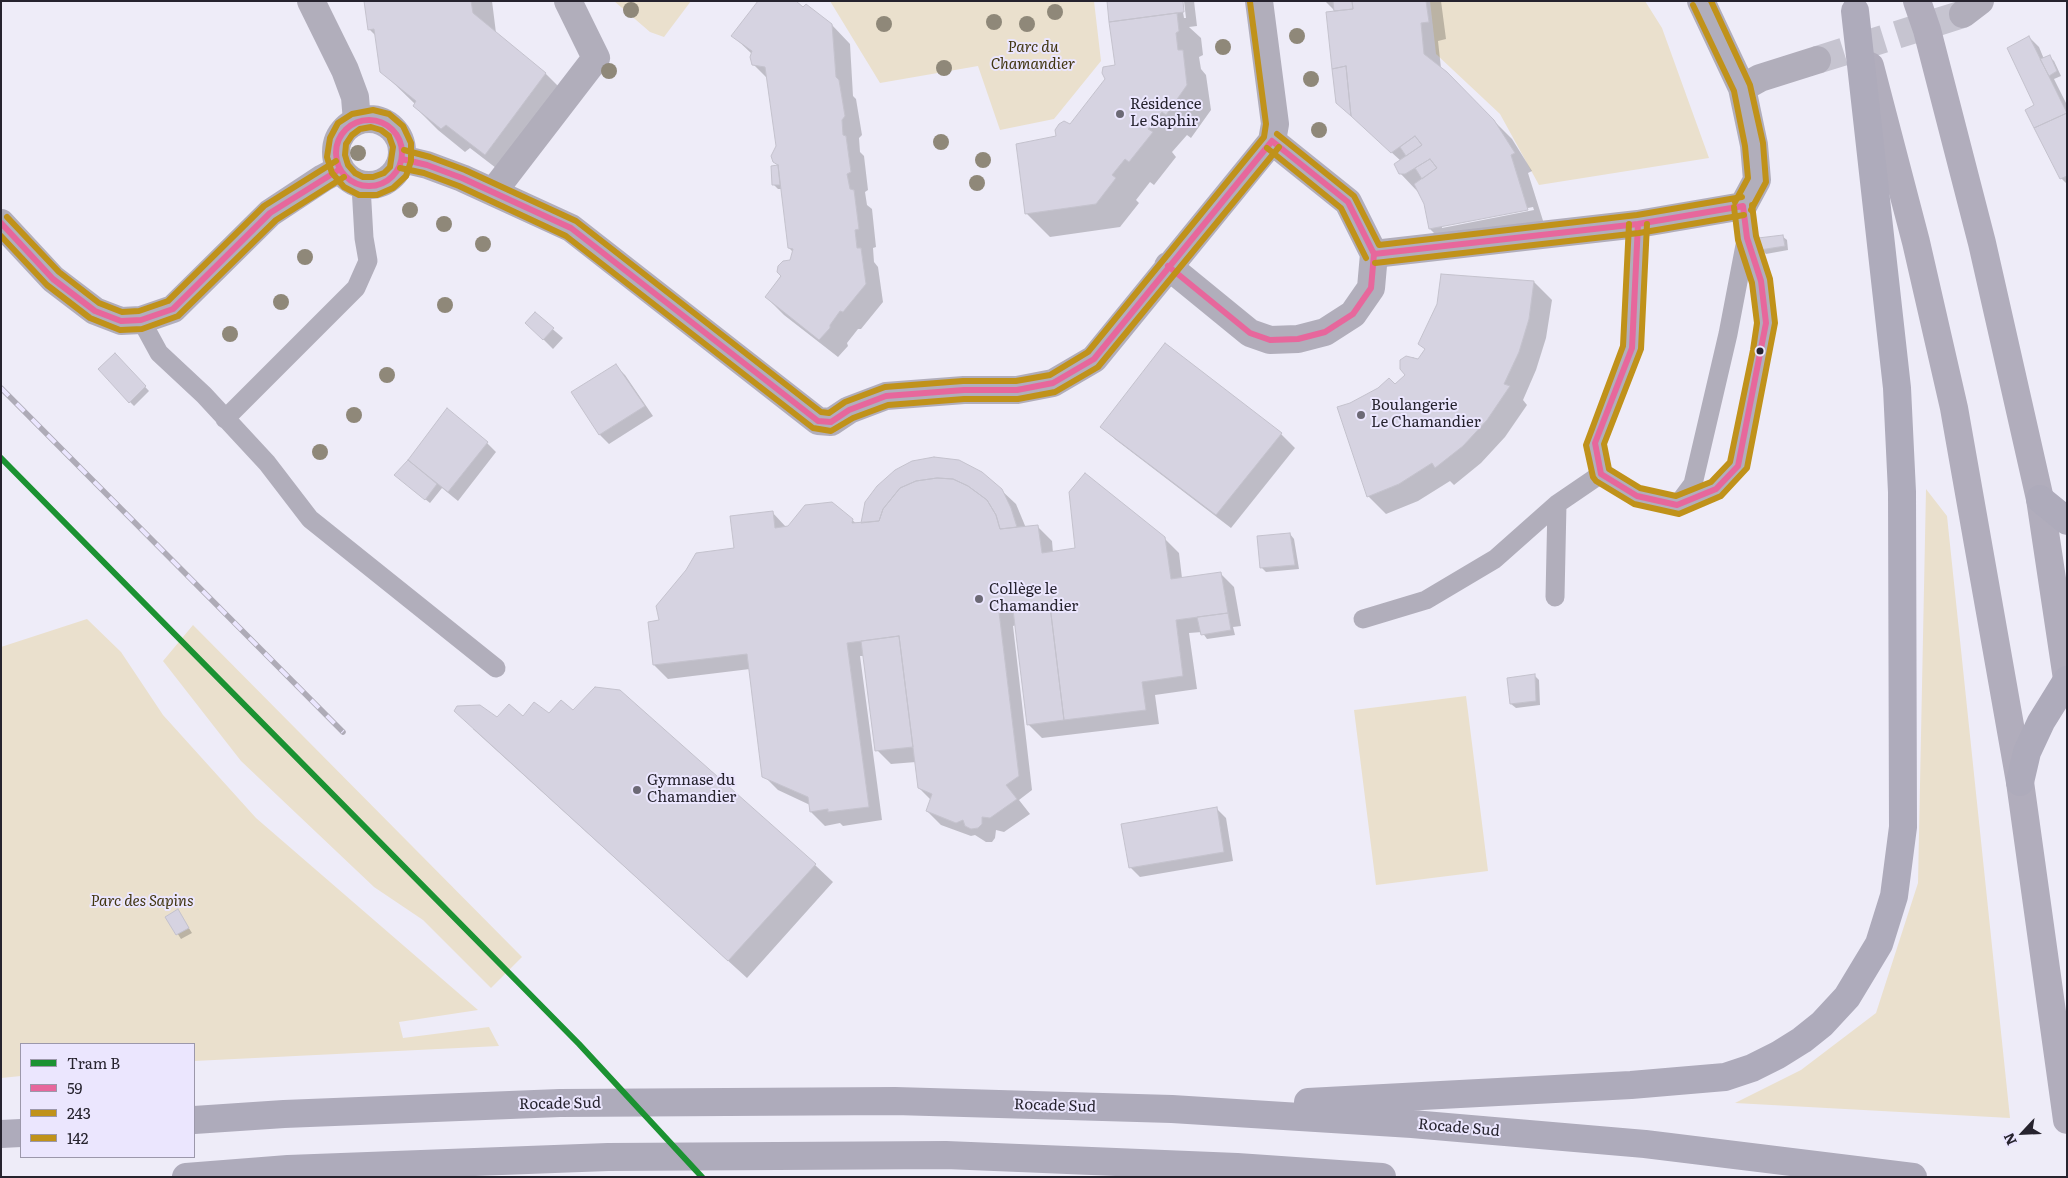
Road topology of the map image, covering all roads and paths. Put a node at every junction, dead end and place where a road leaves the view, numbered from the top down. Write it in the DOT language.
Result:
graph roads {
  1 [pos="311,1"];
  2 [pos="568,1"];
  3 [pos="1259,1"];
  4 [pos="1701,1"];
  5 [pos="1917,1"];
  6 [pos="1922,1"];
  7 [pos="1853,6"];
  8 [pos="1927,30"];
  9 [pos="1817,60"];
  10 [pos="1742,88"];
  11 [pos="357,121"];
  12 [pos="1272,141"];
  13 [pos="402,159"];
  14 [pos="340,169"];
  15 [pos="361,186"];
  16 [pos="492,192"];
  17 [pos="1743,206"];
  18 [pos="1,223"];
  19 [pos="1638,224"];
  20 [pos="1747,238"];
  21 [pos="1374,254"];
  22 [pos="1168,266"];
  23 [pos="141,320"];
  24 [pos="226,419"];
  25 [pos="1601,474"];
  26 [pos="2040,499"];
  27 [pos="1557,504"];
  28 [pos="1677,505"];
  29 [pos="2067,521"];
  30 [pos="1555,597"];
  31 [pos="1363,619"];
  32 [pos="496,668"];
  33 [pos="2067,680"];
  34 [pos="2020,782"];
  35 [pos="1172,1110"];
  36 [pos="195,1120"];
  37 [pos="2067,1120"];
  38 [pos="20,1133"];
  39 [pos="1,1134"];
  40 [pos="957,1156"];
  41 [pos="186,1177"];
  42 [pos="1032,1177"];
  43 [pos="1382,1177"];
  44 [pos="1913,1177"];
  1 -- 11 [label="street"];
  2 -- 16 [label="street"];
  3 -- 12 [label="street"];
  4 -- 10 [label="street"];
  5 -- 8 [label="main road"];
  6 -- 8 [label="main road"];
  7 -- 34 [label="main road"];
  7 -- 35 [label="highway"];
  8 -- 26 [label="main road"];
  9 -- 10 [label="street"];
  10 -- 17 [label="street"];
  11 -- 13 [label="street"];
  11 -- 14 [label="street"];
  12 -- 21 [label="street"];
  12 -- 22 [label="street"];
  13 -- 15 [label="street"];
  13 -- 16 [label="street"];
  14 -- 15 [label="street"];
  14 -- 23 [label="street"];
  15 -- 24 [label="lane"];
  16 -- 22 [label="street"];
  17 -- 19 [label="street"];
  17 -- 20 [label="lane"];
  18 -- 23 [label="street"];
  19 -- 21 [label="street"];
  19 -- 25 [label="lane"];
  20 -- 28 [label="lane"];
  20 -- 28 [label="lane"];
  21 -- 22 [label="street"];
  23 -- 24 [label="lane"];
  24 -- 32 [label="lane"];
  25 -- 27 [label="lane"];
  25 -- 28 [label="lane"];
  26 -- 29 [label="highway"];
  26 -- 33 [label="main road"];
  27 -- 30 [label="lane"];
  27 -- 31 [label="lane"];
  33 -- 34 [label="highway"];
  34 -- 37 [label="main road"];
  35 -- 36 [label="highway, Rocade Sud"];
  35 -- 44 [label="highway, Rocade Sud"];
  38 -- 39 [label="highway"];
  40 -- 41 [label="highway"];
  40 -- 42 [label="highway"];
  40 -- 43 [label="highway"];
}
